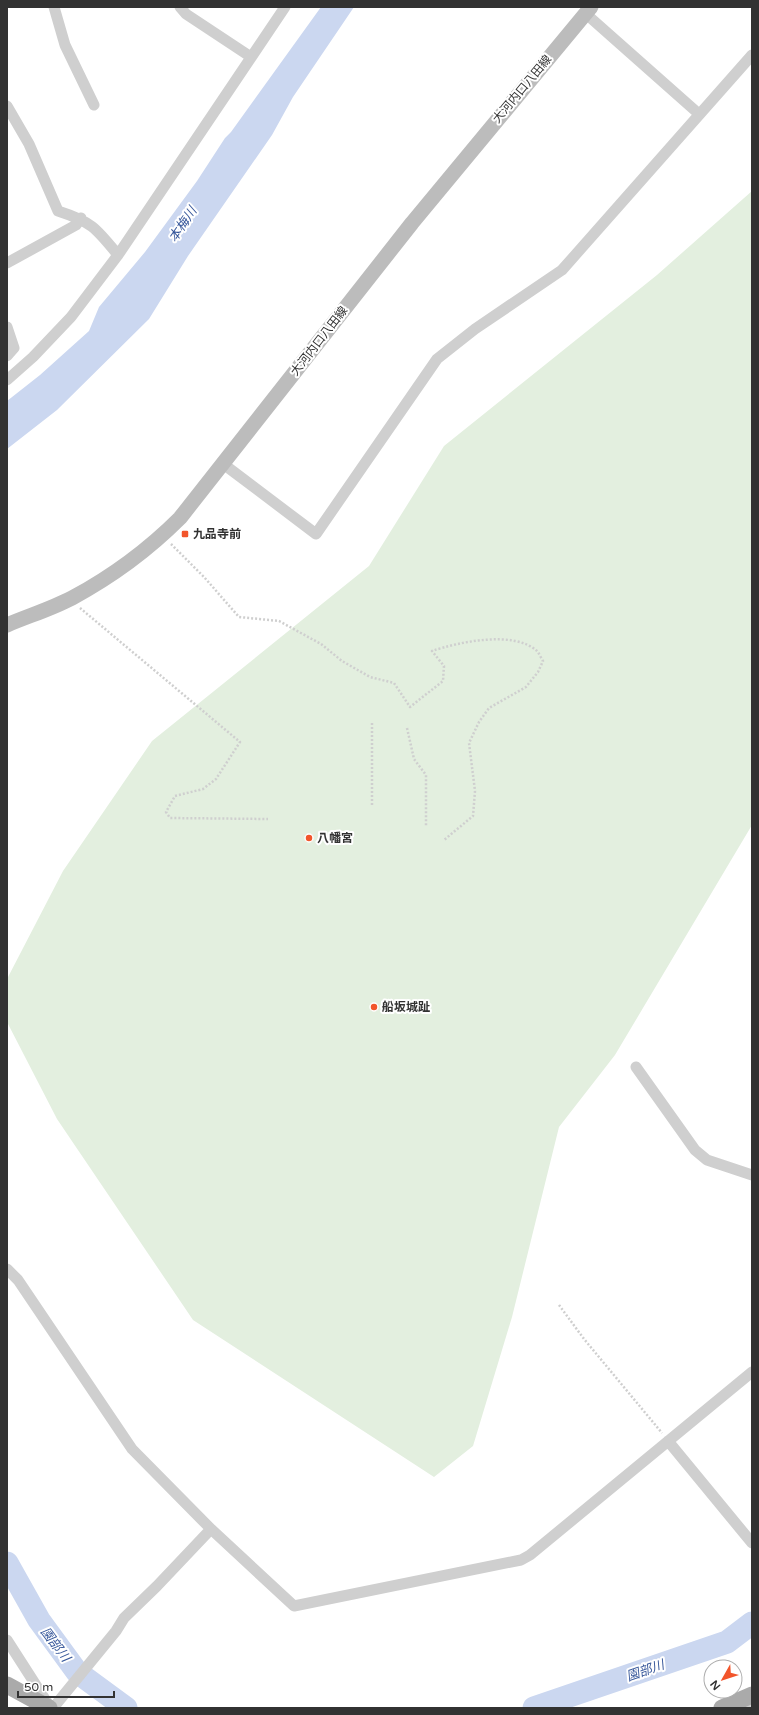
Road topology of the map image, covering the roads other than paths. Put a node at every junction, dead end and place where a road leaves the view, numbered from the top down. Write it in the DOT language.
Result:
graph roads {
  1 [pos="54,7"];
  2 [pos="180,7"];
  3 [pos="285,7"];
  4 [pos="588,10"];
  5 [pos="752,55"];
  6 [pos="251,57"];
  7 [pos="94,105"];
  8 [pos="7,106"];
  9 [pos="699,114"];
  10 [pos="81,218"];
  11 [pos="118,255"];
  12 [pos="7,263"];
  13 [pos="7,326"];
  14 [pos="7,356"];
  15 [pos="7,380"];
  16 [pos="222,463"];
  17 [pos="7,625"];
  18 [pos="636,1067"];
  19 [pos="752,1175"];
  20 [pos="7,1269"];
  21 [pos="752,1372"];
  22 [pos="668,1441"];
  23 [pos="211,1529"];
  24 [pos="752,1543"];
  25 [pos="7,1640"];
  26 [pos="7,1685"];
  27 [pos="752,1695"];
  28 [pos="752,1704"];
  29 [pos="53,1706"];
  30 [pos="722,1708"];
  31 [pos="749,1708"];
  1 -- 7 [label="street"];
  2 -- 6 [label="street"];
  3 -- 6 [label="street"];
  4 -- 9 [label="street"];
  4 -- 16 [label="main road, 大河内口八田線"];
  5 -- 9 [label="street"];
  6 -- 11 [label="street"];
  8 -- 10 [label="street"];
  9 -- 16 [label="street"];
  10 -- 11 [label="street"];
  10 -- 12 [label="street"];
  11 -- 15 [label="street"];
  13 -- 14 [label="street"];
  16 -- 17 [label="main road, 大河内口八田線"];
  18 -- 19 [label="street"];
  20 -- 23 [label="street"];
  21 -- 22 [label="street"];
  22 -- 23 [label="street"];
  22 -- 24 [label="street"];
  23 -- 29 [label="street"];
  25 -- 29 [label="street"];
  26 -- 29 [label="main road"];
  27 -- 30 [label="main road"];
  28 -- 31 [label="street"];
}
